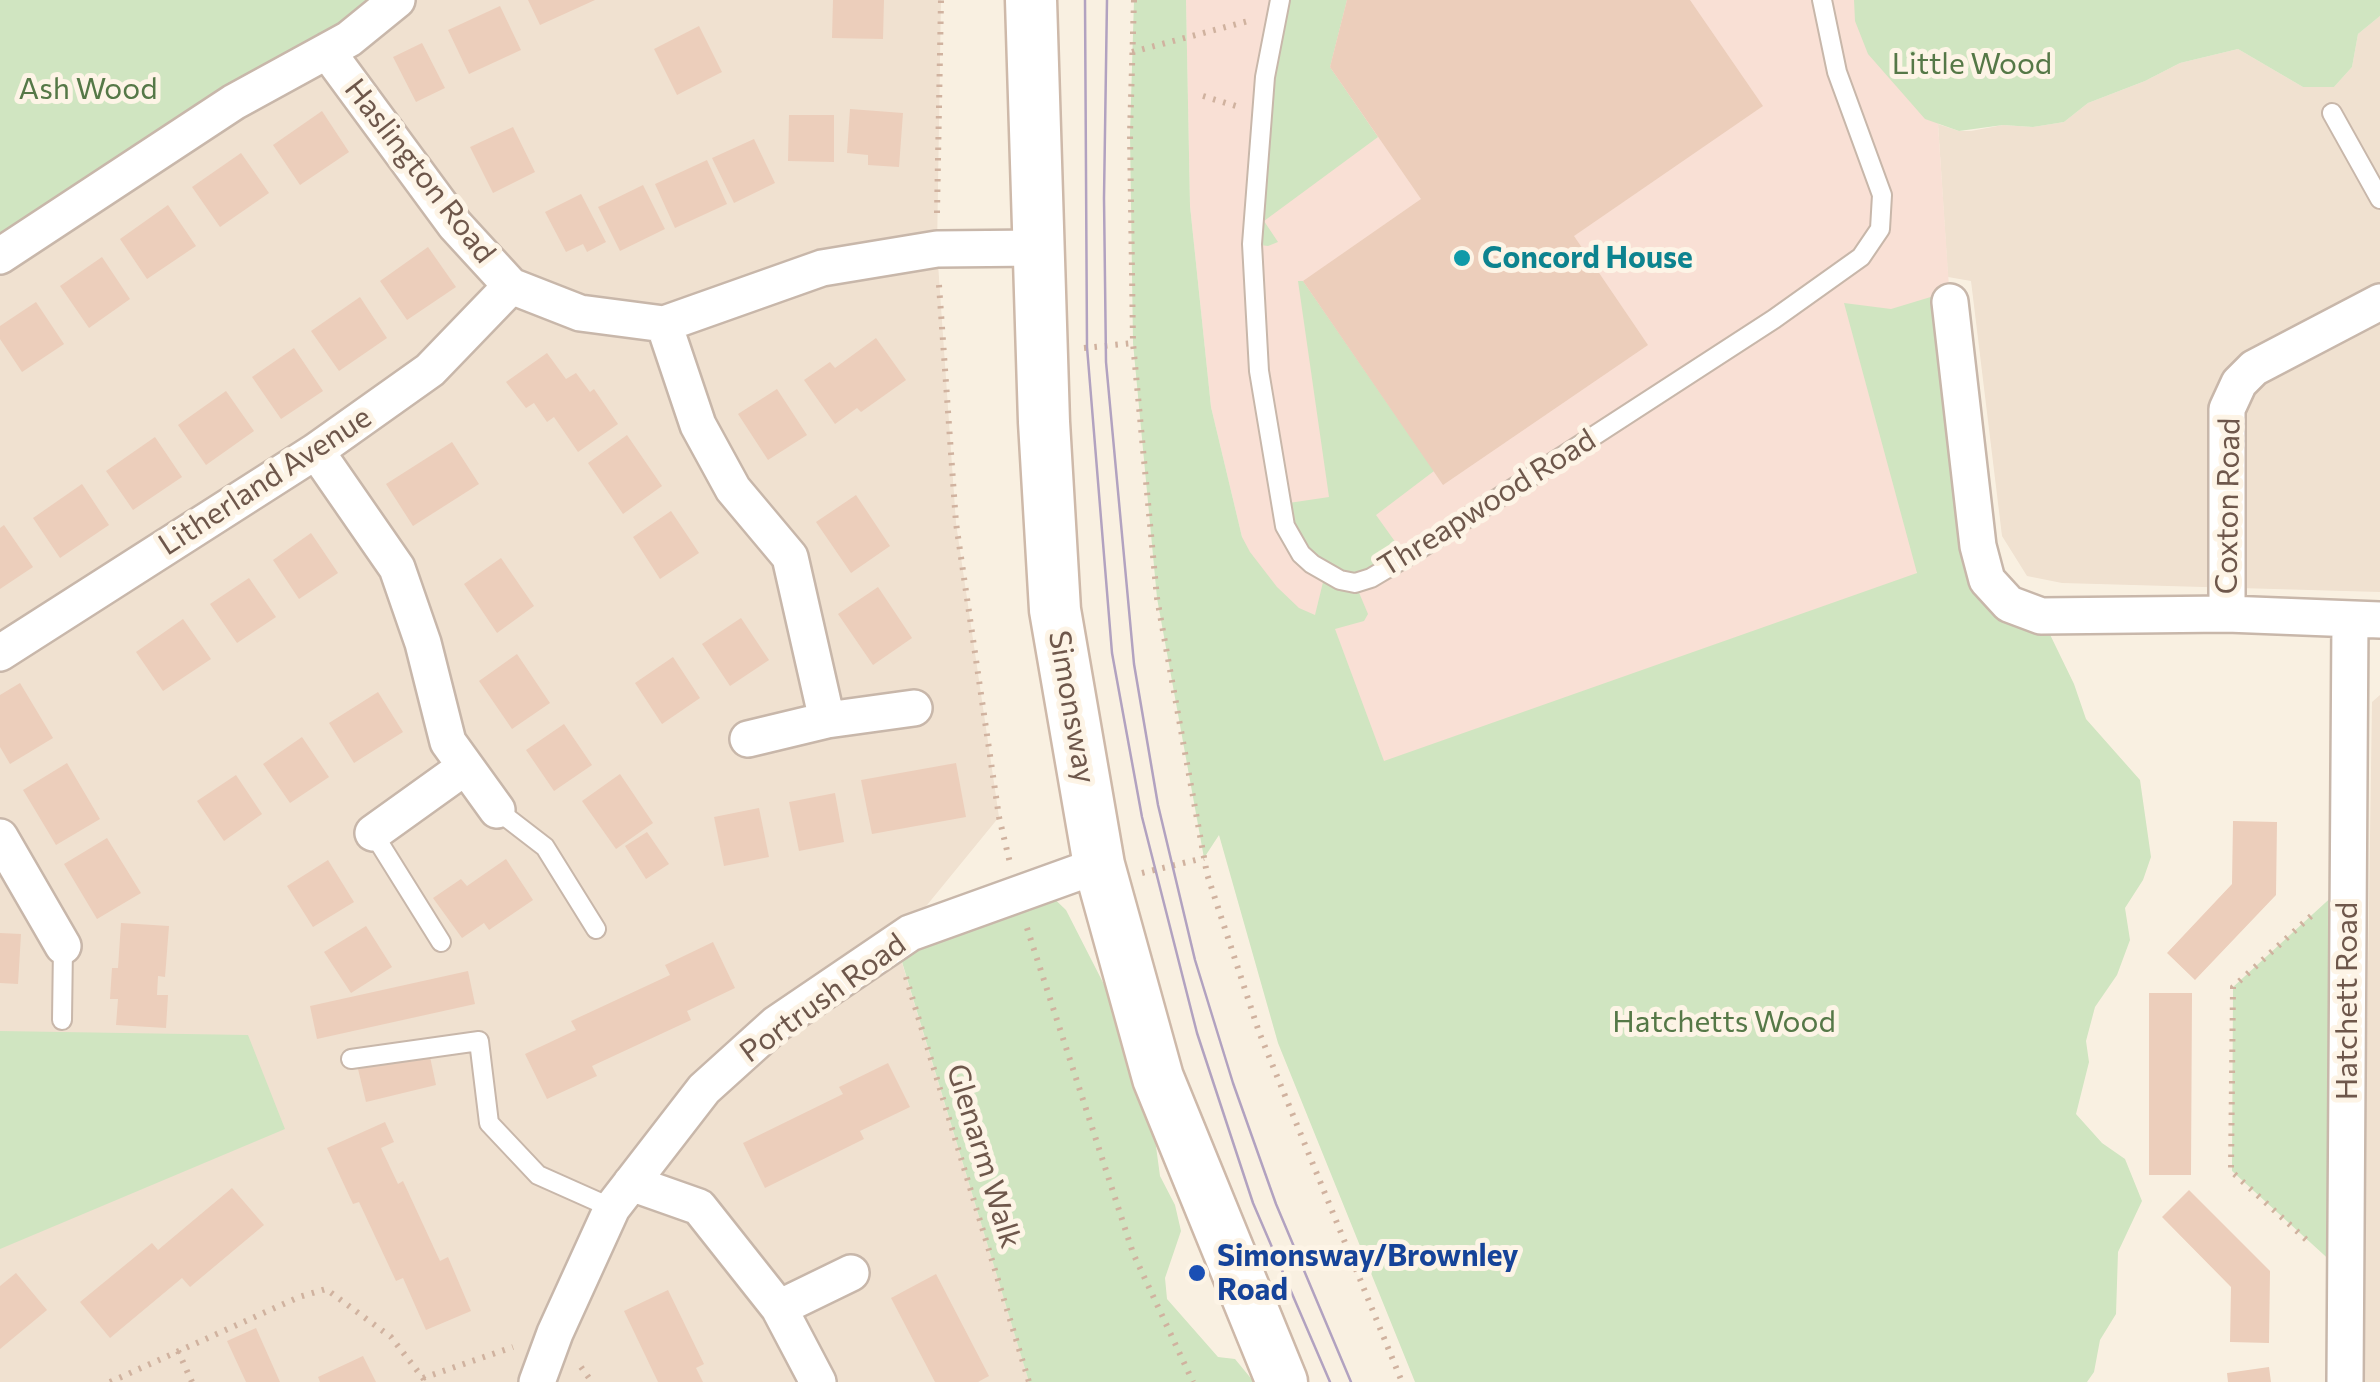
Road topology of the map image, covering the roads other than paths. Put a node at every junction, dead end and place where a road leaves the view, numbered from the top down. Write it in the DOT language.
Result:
graph roads {
  1 [pos="397,0"];
  2 [pos="1032,0"];
  3 [pos="1822,0"];
  4 [pos="1278,7"];
  5 [pos="327,51"];
  6 [pos="2332,113"];
  7 [pos="2380,199"];
  8 [pos="1039,248"];
  9 [pos="0,256"];
  10 [pos="511,286"];
  11 [pos="1950,302"];
  12 [pos="2380,302"];
  13 [pos="664,324"];
  14 [pos="316,452"];
  15 [pos="2226,614"];
  16 [pos="2365,619"];
  17 [pos="0,653"];
  18 [pos="914,708"];
  19 [pos="827,720"];
  20 [pos="748,739"];
  21 [pos="466,766"];
  22 [pos="497,810"];
  23 [pos="373,832"];
  24 [pos="0,837"];
  25 [pos="1102,874"];
  26 [pos="596,929"];
  27 [pos="441,942"];
  28 [pos="63,946"];
  29 [pos="62,1020"];
  30 [pos="351,1059"];
  31 [pos="622,1196"];
  32 [pos="851,1273"];
  33 [pos="779,1308"];
  34 [pos="537,1382"];
  35 [pos="818,1382"];
  36 [pos="1282,1382"];
  37 [pos="2345,1382"];
  1 -- 5 [label="street, Haslington Road"];
  2 -- 8 [label="street, Simonsway"];
  3 -- 4 [label="lane, Threapwood Road"];
  5 -- 9 [label="street, Haslington Road"];
  5 -- 10 [label="street, Haslington Road"];
  6 -- 7 [label="lane"];
  8 -- 13 [label="street, Haslington Road"];
  8 -- 25 [label="street, Simonsway"];
  10 -- 13 [label="street, Haslington Road"];
  10 -- 14 [label="street, Litherland Avenue"];
  11 -- 15 [label="street, Hatchett Road"];
  12 -- 15 [label="street, Coxton Road"];
  13 -- 19 [label="street"];
  14 -- 17 [label="street, Litherland Avenue"];
  14 -- 21 [label="street"];
  15 -- 16 [label="street, Hatchett Road"];
  16 -- 37 [label="street, Hatchett Road"];
  18 -- 19 [label="street"];
  19 -- 20 [label="street"];
  21 -- 22 [label="street"];
  21 -- 23 [label="street"];
  22 -- 26 [label="lane"];
  23 -- 27 [label="lane"];
  24 -- 28 [label="street"];
  25 -- 31 [label="street, Portrush Road"];
  25 -- 36 [label="street, Simonsway"];
  28 -- 29 [label="lane"];
  30 -- 31 [label="lane"];
  31 -- 33 [label="street"];
  31 -- 34 [label="street, Portrush Road"];
  32 -- 33 [label="street"];
  33 -- 35 [label="street"];
}
